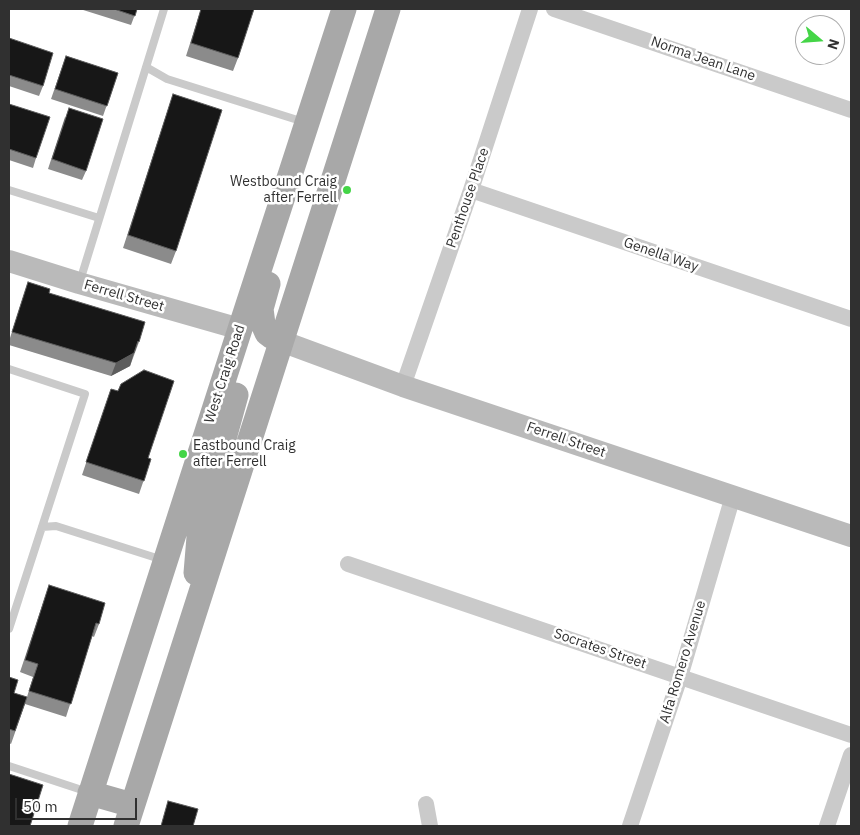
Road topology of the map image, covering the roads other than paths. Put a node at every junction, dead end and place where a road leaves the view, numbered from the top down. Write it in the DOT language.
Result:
graph roads {
  1 [pos="164,9"];
  2 [pos="344,9"];
  3 [pos="388,9"];
  4 [pos="530,9"];
  5 [pos="554,9"];
  6 [pos="146,67"];
  7 [pos="851,110"];
  8 [pos="308,123"];
  9 [pos="9,190"];
  10 [pos="471,190"];
  11 [pos="99,218"];
  12 [pos="9,261"];
  13 [pos="79,283"];
  14 [pos="851,319"];
  15 [pos="240,329"];
  16 [pos="281,341"];
  17 [pos="9,369"];
  18 [pos="403,386"];
  19 [pos="733,496"];
  20 [pos="42,526"];
  21 [pos="851,536"];
  22 [pos="166,561"];
  23 [pos="348,564"];
  24 [pos="194,613"];
  25 [pos="9,630"];
  26 [pos="680,677"];
  27 [pos="851,735"];
  28 [pos="851,755"];
  29 [pos="9,766"];
  30 [pos="90,793"];
  31 [pos="426,804"];
  32 [pos="129,816"];
  33 [pos="80,826"];
  34 [pos="430,826"];
  35 [pos="630,826"];
  36 [pos="827,826"];
  1 -- 6 [label="lane"];
  2 -- 8 [label="main road, West Craig Road"];
  3 -- 16 [label="main road"];
  4 -- 10 [label="street, Penthouse Place"];
  5 -- 7 [label="street, Norma Jean Lane"];
  6 -- 8 [label="lane"];
  6 -- 11 [label="lane"];
  8 -- 15 [label="main road, West Craig Road"];
  8 -- 16 [label="main road"];
  9 -- 11 [label="lane"];
  10 -- 14 [label="street, Genella Way"];
  10 -- 18 [label="street, Penthouse Place"];
  11 -- 13 [label="lane"];
  12 -- 13 [label="street, Ferrell Street"];
  13 -- 15 [label="street, Ferrell Street"];
  15 -- 22 [label="main road, West Craig Road"];
  15 -- 24 [label="main road"];
  16 -- 18 [label="street, Ferrell Street"];
  16 -- 24 [label="main road"];
  17 -- 20 [label="lane"];
  18 -- 19 [label="street, Ferrell Street"];
  19 -- 21 [label="street, Ferrell Street"];
  19 -- 26 [label="street, Alfa Romero Avenue"];
  20 -- 22 [label="lane"];
  20 -- 25 [label="lane"];
  22 -- 30 [label="main road, West Craig Road"];
  23 -- 26 [label="street, Socrates Street"];
  24 -- 32 [label="main road"];
  26 -- 27 [label="street, Socrates Street"];
  26 -- 35 [label="street, Alfa Romero Avenue"];
  28 -- 36 [label="street"];
  29 -- 30 [label="lane"];
  30 -- 32 [label="main road"];
  30 -- 33 [label="main road, West Craig Road"];
  31 -- 34 [label="street"];
}
